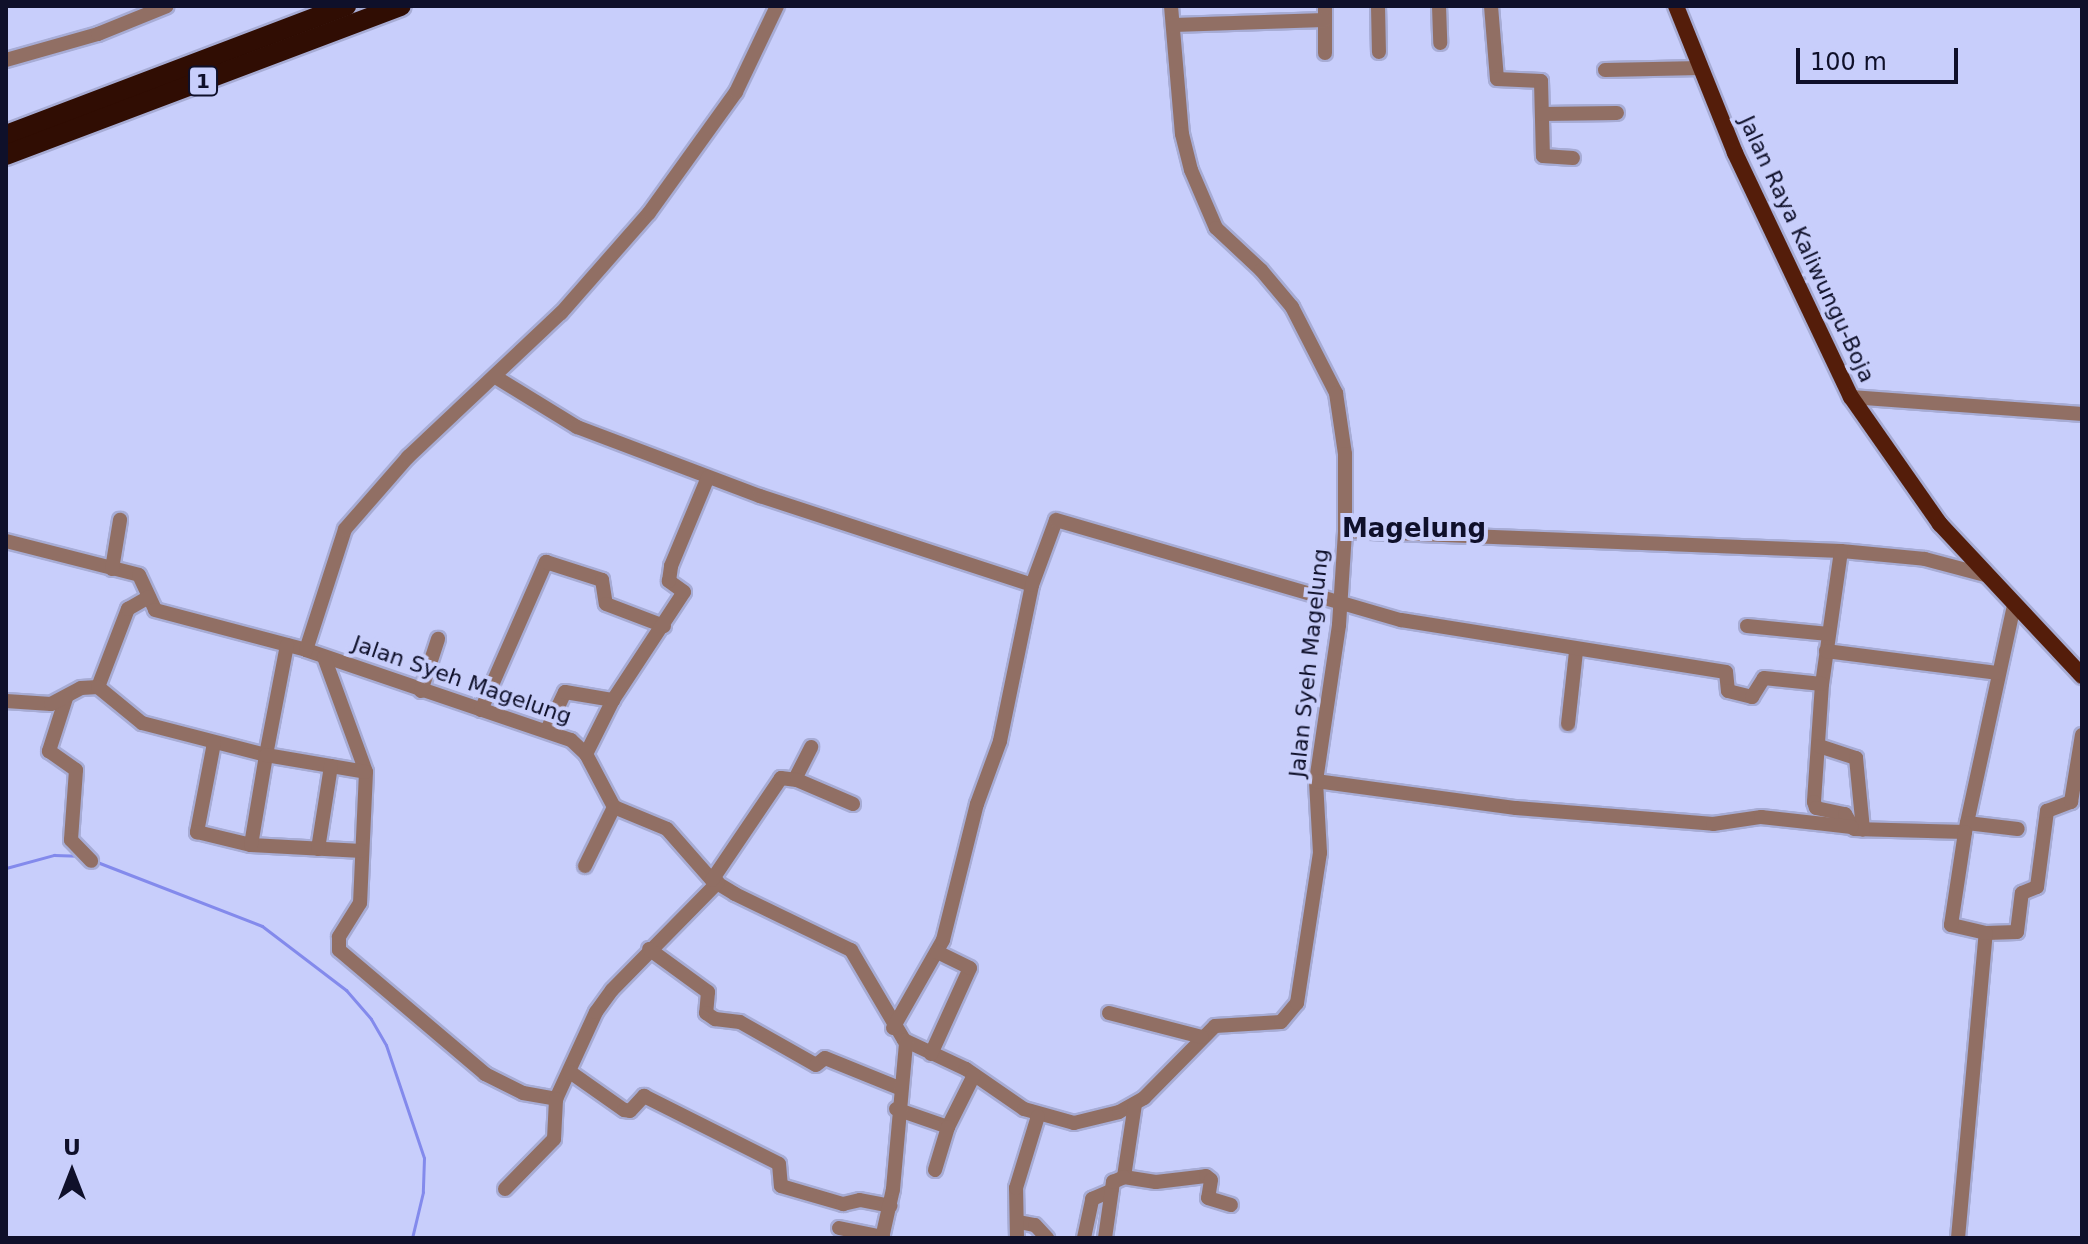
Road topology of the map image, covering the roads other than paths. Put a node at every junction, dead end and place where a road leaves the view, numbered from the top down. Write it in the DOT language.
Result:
graph roads {
  1 [pos="167,6"];
  2 [pos="346,6"];
  3 [pos="401,6"];
  4 [pos="777,6"];
  5 [pos="1171,6"];
  6 [pos="1378,6"];
  7 [pos="1439,6"];
  8 [pos="1491,6"];
  9 [pos="1676,6"];
  10 [pos="1325,13"];
  11 [pos="1173,25"];
  12 [pos="1440,43"];
  13 [pos="1379,52"];
  14 [pos="1325,53"];
  15 [pos="6,60"];
  16 [pos="1701,68"];
  17 [pos="1605,70"];
  18 [pos="1617,113"];
  19 [pos="1542,114"];
  20 [pos="6,135"];
  21 [pos="6,155"];
  22 [pos="1573,158"];
  23 [pos="497,378"];
  24 [pos="1851,397"];
  25 [pos="2082,414"];
  26 [pos="708,477"];
  27 [pos="120,520"];
  28 [pos="1345,531"];
  29 [pos="6,541"];
  30 [pos="1841,551"];
  31 [pos="112,569"];
  32 [pos="1985,575"];
  33 [pos="1032,585"];
  34 [pos="149,597"];
  35 [pos="1341,600"];
  36 [pos="2014,606"];
  37 [pos="664,626"];
  38 [pos="1747,626"];
  39 [pos="1829,634"];
  40 [pos="438,639"];
  41 [pos="287,645"];
  42 [pos="306,650"];
  43 [pos="1576,651"];
  44 [pos="1826,651"];
  45 [pos="324,657"];
  46 [pos="1997,673"];
  47 [pos="2082,676"];
  48 [pos="1822,684"];
  49 [pos="98,687"];
  50 [pos="421,691"];
  51 [pos="66,698"];
  52 [pos="613,700"];
  53 [pos="6,701"];
  54 [pos="481,710"];
  55 [pos="1568,724"];
  56 [pos="547,730"];
  57 [pos="2082,735"];
  58 [pos="214,743"];
  59 [pos="1819,746"];
  60 [pos="811,747"];
  61 [pos="586,754"];
  62 [pos="266,755"];
  63 [pos="331,766"];
  64 [pos="366,772"];
  65 [pos="795,779"];
  66 [pos="1316,781"];
  67 [pos="853,804"];
  68 [pos="614,807"];
  69 [pos="1966,827"];
  70 [pos="1857,829"];
  71 [pos="2018,829"];
  72 [pos="251,845"];
  73 [pos="318,849"];
  74 [pos="362,851"];
  75 [pos="85,857"];
  76 [pos="585,866"];
  77 [pos="715,881"];
  78 [pos="1986,933"];
  79 [pos="649,949"];
  80 [pos="937,952"];
  81 [pos="1109,1013"];
  82 [pos="893,1028"];
  83 [pos="1202,1037"];
  84 [pos="906,1042"];
  85 [pos="931,1054"];
  86 [pos="570,1072"];
  87 [pos="974,1075"];
  88 [pos="899,1088"];
  89 [pos="556,1099"];
  90 [pos="1135,1104"];
  91 [pos="896,1109"];
  92 [pos="1038,1116"];
  93 [pos="948,1127"];
  94 [pos="935,1170"];
  95 [pos="1124,1177"];
  96 [pos="505,1189"];
  97 [pos="1111,1191"];
  98 [pos="1231,1205"];
  99 [pos="890,1206"];
  100 [pos="1019,1222"];
  101 [pos="839,1228"];
  102 [pos="882,1238"];
  103 [pos="1017,1238"];
  104 [pos="1047,1238"];
  105 [pos="1084,1238"];
  106 [pos="1105,1238"];
  107 [pos="1958,1238"];
  1 -- 15 [label="street"];
  2 -- 20 [label="highway, 1"];
  3 -- 21 [label="highway, 1"];
  4 -- 23 [label="street"];
  5 -- 11 [label="street"];
  6 -- 13 [label="street"];
  7 -- 12 [label="street"];
  8 -- 19 [label="street"];
  9 -- 16 [label="main road, Jalan Raya Kaliwungu-Boja"];
  10 -- 11 [label="street"];
  10 -- 14 [label="street"];
  11 -- 28 [label="street"];
  16 -- 17 [label="street"];
  16 -- 24 [label="main road, Jalan Raya Kaliwungu-Boja"];
  18 -- 19 [label="street"];
  19 -- 22 [label="street"];
  23 -- 26 [label="street"];
  23 -- 42 [label="street"];
  24 -- 25 [label="street"];
  24 -- 32 [label="main road, Jalan Raya Kaliwungu-Boja"];
  26 -- 33 [label="street"];
  26 -- 37 [label="street"];
  27 -- 31 [label="street"];
  28 -- 30 [label="street, Jalan Syeh Magelung"];
  28 -- 35 [label="street, Jalan Syeh Magelung"];
  29 -- 31 [label="street, Jalan Syeh Magelung"];
  30 -- 32 [label="street, Jalan Syeh Magelung"];
  30 -- 39 [label="street"];
  31 -- 34 [label="street, Jalan Syeh Magelung"];
  32 -- 36 [label="main road, Jalan Raya Kaliwungu-Boja"];
  33 -- 35 [label="street"];
  33 -- 80 [label="street"];
  34 -- 41 [label="street, Jalan Syeh Magelung"];
  34 -- 49 [label="street"];
  35 -- 43 [label="street"];
  35 -- 66 [label="street, Jalan Syeh Magelung"];
  36 -- 46 [label="street"];
  36 -- 47 [label="main road, Jalan Raya Kaliwungu-Boja"];
  37 -- 52 [label="street"];
  37 -- 54 [label="street"];
  38 -- 39 [label="street"];
  39 -- 44 [label="street"];
  40 -- 50 [label="street"];
  41 -- 42 [label="street, Jalan Syeh Magelung"];
  41 -- 62 [label="street"];
  42 -- 45 [label="street, Jalan Syeh Magelung"];
  43 -- 48 [label="street"];
  43 -- 55 [label="street"];
  44 -- 46 [label="street"];
  44 -- 48 [label="street"];
  45 -- 50 [label="street, Jalan Syeh Magelung"];
  45 -- 64 [label="street"];
  46 -- 69 [label="street"];
  48 -- 59 [label="street"];
  49 -- 51 [label="street"];
  49 -- 58 [label="street"];
  50 -- 54 [label="street, Jalan Syeh Magelung"];
  51 -- 53 [label="street"];
  51 -- 75 [label="street"];
  52 -- 56 [label="street"];
  52 -- 61 [label="street"];
  54 -- 56 [label="street, Jalan Syeh Magelung"];
  56 -- 61 [label="street, Jalan Syeh Magelung"];
  57 -- 78 [label="street"];
  58 -- 62 [label="street"];
  58 -- 72 [label="street"];
  59 -- 70 [label="street"];
  59 -- 70 [label="street"];
  60 -- 65 [label="street"];
  61 -- 68 [label="street, Jalan Syeh Magelung"];
  62 -- 63 [label="street"];
  62 -- 72 [label="street"];
  63 -- 64 [label="street"];
  63 -- 73 [label="street"];
  64 -- 74 [label="street"];
  65 -- 67 [label="street"];
  65 -- 77 [label="street"];
  66 -- 70 [label="street"];
  66 -- 83 [label="street, Jalan Syeh Magelung"];
  68 -- 76 [label="street"];
  68 -- 77 [label="street, Jalan Syeh Magelung"];
  69 -- 70 [label="street"];
  69 -- 71 [label="street"];
  69 -- 78 [label="street"];
  72 -- 73 [label="street"];
  73 -- 74 [label="street"];
  74 -- 89 [label="street"];
  77 -- 79 [label="street"];
  77 -- 82 [label="street, Jalan Syeh Magelung"];
  78 -- 107 [label="street"];
  79 -- 86 [label="street"];
  79 -- 88 [label="street"];
  80 -- 82 [label="street"];
  80 -- 85 [label="street"];
  81 -- 83 [label="street"];
  82 -- 84 [label="street, Jalan Syeh Magelung"];
  83 -- 90 [label="street, Jalan Syeh Magelung"];
  84 -- 85 [label="street, Jalan Syeh Magelung"];
  84 -- 88 [label="street"];
  85 -- 87 [label="street, Jalan Syeh Magelung"];
  86 -- 89 [label="street"];
  86 -- 99 [label="street"];
  87 -- 92 [label="street, Jalan Syeh Magelung"];
  87 -- 93 [label="street"];
  88 -- 91 [label="street"];
  89 -- 96 [label="street"];
  90 -- 92 [label="street, Jalan Syeh Magelung"];
  90 -- 95 [label="street"];
  91 -- 93 [label="street"];
  91 -- 99 [label="street"];
  92 -- 100 [label="street"];
  93 -- 94 [label="street"];
  95 -- 97 [label="street"];
  95 -- 98 [label="street"];
  97 -- 105 [label="street"];
  97 -- 106 [label="street"];
  99 -- 102 [label="street"];
  100 -- 103 [label="street"];
  100 -- 104 [label="street"];
  101 -- 102 [label="street"];
}
